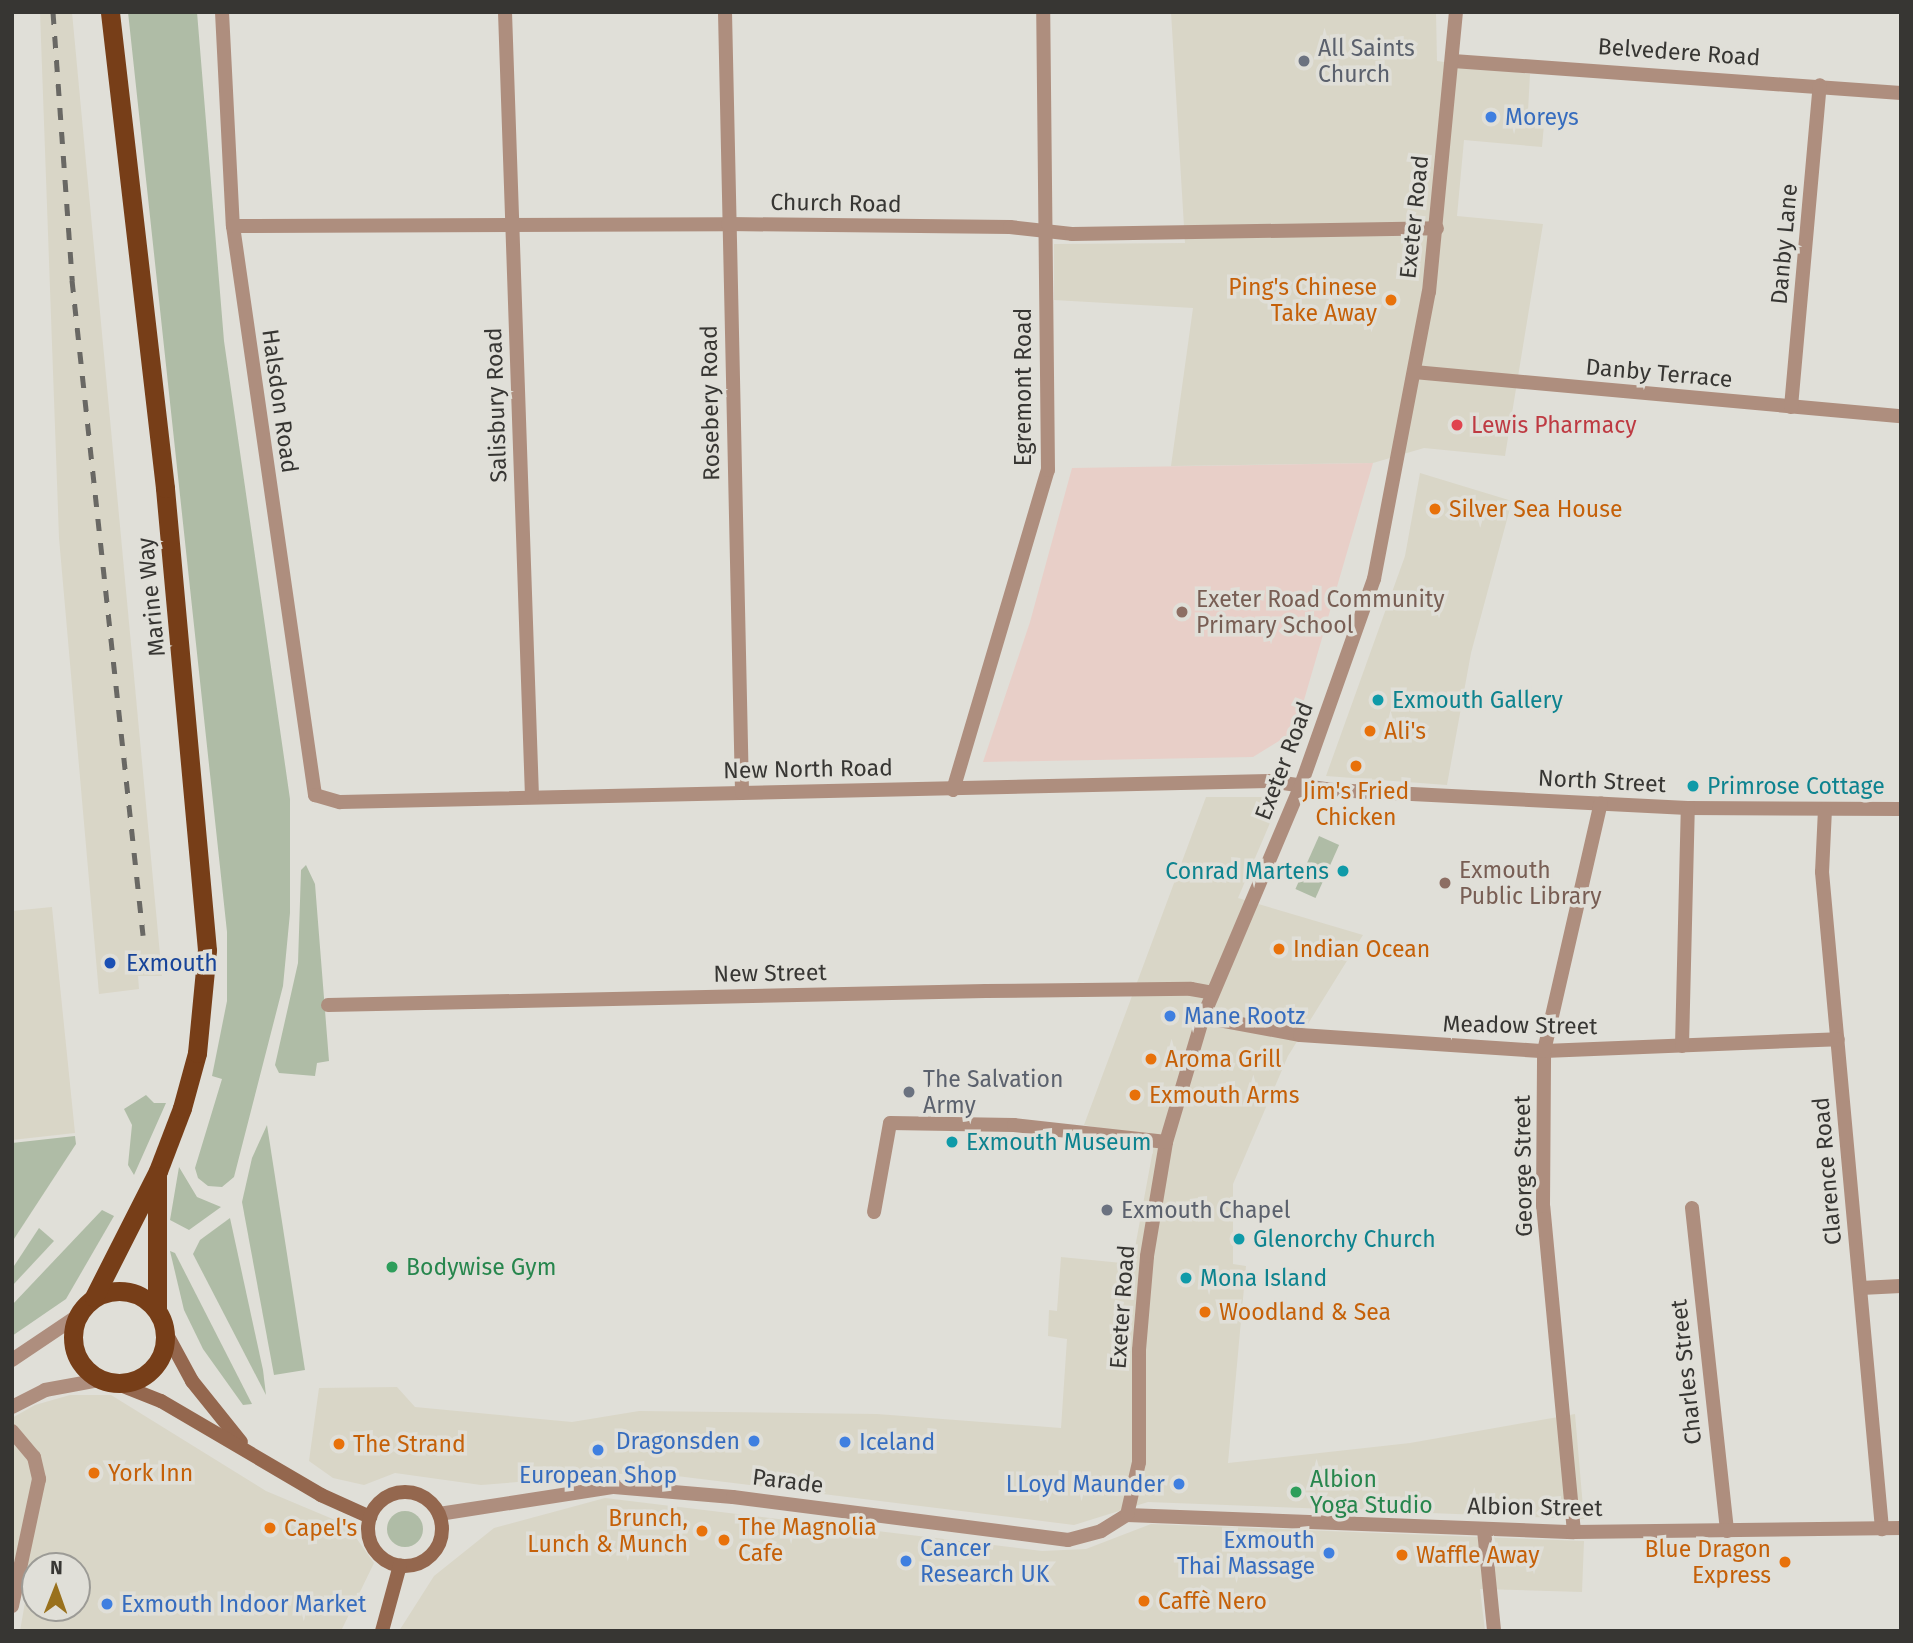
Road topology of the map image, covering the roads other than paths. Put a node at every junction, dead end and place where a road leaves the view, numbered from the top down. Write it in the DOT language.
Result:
graph roads {
  1 [pos="110,12"];
  2 [pos="222,12"];
  3 [pos="505,12"];
  4 [pos="725,12"];
  5 [pos="1043,12"];
  6 [pos="1456,12"];
  7 [pos="1453,61"];
  8 [pos="1820,85"];
  9 [pos="1901,93"];
  10 [pos="513,223"];
  11 [pos="728,224"];
  12 [pos="233,226"];
  13 [pos="1437,228"];
  14 [pos="1044,231"];
  15 [pos="1414,372"];
  16 [pos="1791,407"];
  17 [pos="1901,416"];
  18 [pos="1301,785"];
  19 [pos="953,790"];
  20 [pos="742,793"];
  21 [pos="315,795"];
  22 [pos="532,797"];
  23 [pos="1601,803"];
  24 [pos="1688,808"];
  25 [pos="1825,809"];
  26 [pos="1901,809"];
  27 [pos="1213,993"];
  28 [pos="328,1005"];
  29 [pos="1203,1017"];
  30 [pos="1838,1039"];
  31 [pos="1682,1046"];
  32 [pos="1544,1051"];
  33 [pos="1166,1142"];
  34 [pos="158,1171"];
  35 [pos="1692,1208"];
  36 [pos="874,1212"];
  37 [pos="1901,1286"];
  38 [pos="1861,1287"];
  39 [pos="94,1297"];
  40 [pos="157,1310"];
  41 [pos="76,1317"];
  42 [pos="165,1331"];
  43 [pos="12,1360"];
  44 [pos="109,1382"];
  45 [pos="12,1407"];
  46 [pos="12,1431"];
  47 [pos="246,1448"];
  48 [pos="439,1514"];
  49 [pos="1127,1515"];
  50 [pos="370,1517"];
  51 [pos="1901,1528"];
  52 [pos="1882,1529"];
  53 [pos="1484,1530"];
  54 [pos="1727,1531"];
  55 [pos="1574,1532"];
  56 [pos="400,1565"];
  57 [pos="12,1606"];
  58 [pos="382,1631"];
  59 [pos="1494,1631"];
  1 -- 34 [label="highway, Marine Way"];
  2 -- 12 [label="street, Halsdon Road"];
  3 -- 10 [label="street, Salisbury Road"];
  4 -- 11 [label="street, Rosebery Road"];
  5 -- 14 [label="street, Egremont Road"];
  6 -- 7 [label="street, Exeter Road"];
  7 -- 8 [label="street, Belvedere Road"];
  7 -- 13 [label="street, Exeter Road"];
  8 -- 9 [label="street, Belvedere Road"];
  8 -- 16 [label="street, Danby Lane"];
  10 -- 11 [label="street, Church Road"];
  10 -- 12 [label="street, Church Road"];
  10 -- 22 [label="street, Salisbury Road"];
  11 -- 14 [label="street, Church Road"];
  11 -- 20 [label="street, Rosebery Road"];
  12 -- 21 [label="street, Halsdon Road"];
  13 -- 14 [label="street, Church Road"];
  13 -- 15 [label="street, Exeter Road"];
  14 -- 19 [label="street, Egremont Road"];
  15 -- 16 [label="street, Danby Terrace"];
  15 -- 18 [label="street, Exeter Road"];
  16 -- 17 [label="street, Danby Terrace"];
  18 -- 19 [label="street, New North Road"];
  18 -- 23 [label="street, North Street"];
  18 -- 27 [label="street, Exeter Road"];
  19 -- 20 [label="street, New North Road"];
  20 -- 22 [label="street, New North Road"];
  21 -- 22 [label="street, New North Road"];
  23 -- 24 [label="street, North Street"];
  23 -- 32 [label="street, George Street"];
  24 -- 25 [label="street, North Street"];
  24 -- 31 [label="street"];
  25 -- 26 [label="street, North Street"];
  25 -- 30 [label="street, Clarence Road"];
  27 -- 28 [label="street, New Street"];
  27 -- 29 [label="street, Exeter Road"];
  29 -- 32 [label="street, Meadow Street"];
  29 -- 33 [label="street, Exeter Road"];
  30 -- 31 [label="street, Meadow Street"];
  30 -- 38 [label="street, Clarence Road"];
  31 -- 32 [label="street, Meadow Street"];
  32 -- 55 [label="street, George Street"];
  33 -- 36 [label="street"];
  33 -- 49 [label="street, Exeter Road"];
  34 -- 39 [label="highway, Marine Way"];
  34 -- 40 [label="highway, Marine Way"];
  35 -- 54 [label="street, Charles Street"];
  37 -- 38 [label="street"];
  38 -- 52 [label="street, Clarence Road"];
  39 -- 40 [label="highway"];
  39 -- 41 [label="highway"];
  40 -- 42 [label="highway"];
  41 -- 43 [label="street"];
  41 -- 44 [label="highway"];
  42 -- 44 [label="highway"];
  42 -- 47 [label="main road"];
  44 -- 45 [label="street"];
  44 -- 47 [label="main road"];
  46 -- 57 [label="street"];
  47 -- 50 [label="main road"];
  48 -- 49 [label="street, Parade"];
  48 -- 50 [label="main road"];
  48 -- 56 [label="main road"];
  49 -- 53 [label="street, Albion Street"];
  50 -- 56 [label="main road"];
  51 -- 52 [label="street, Albion Street"];
  52 -- 54 [label="street, Albion Street"];
  53 -- 55 [label="street, Albion Street"];
  53 -- 59 [label="street"];
  54 -- 55 [label="street, Albion Street"];
  56 -- 58 [label="main road"];
}
